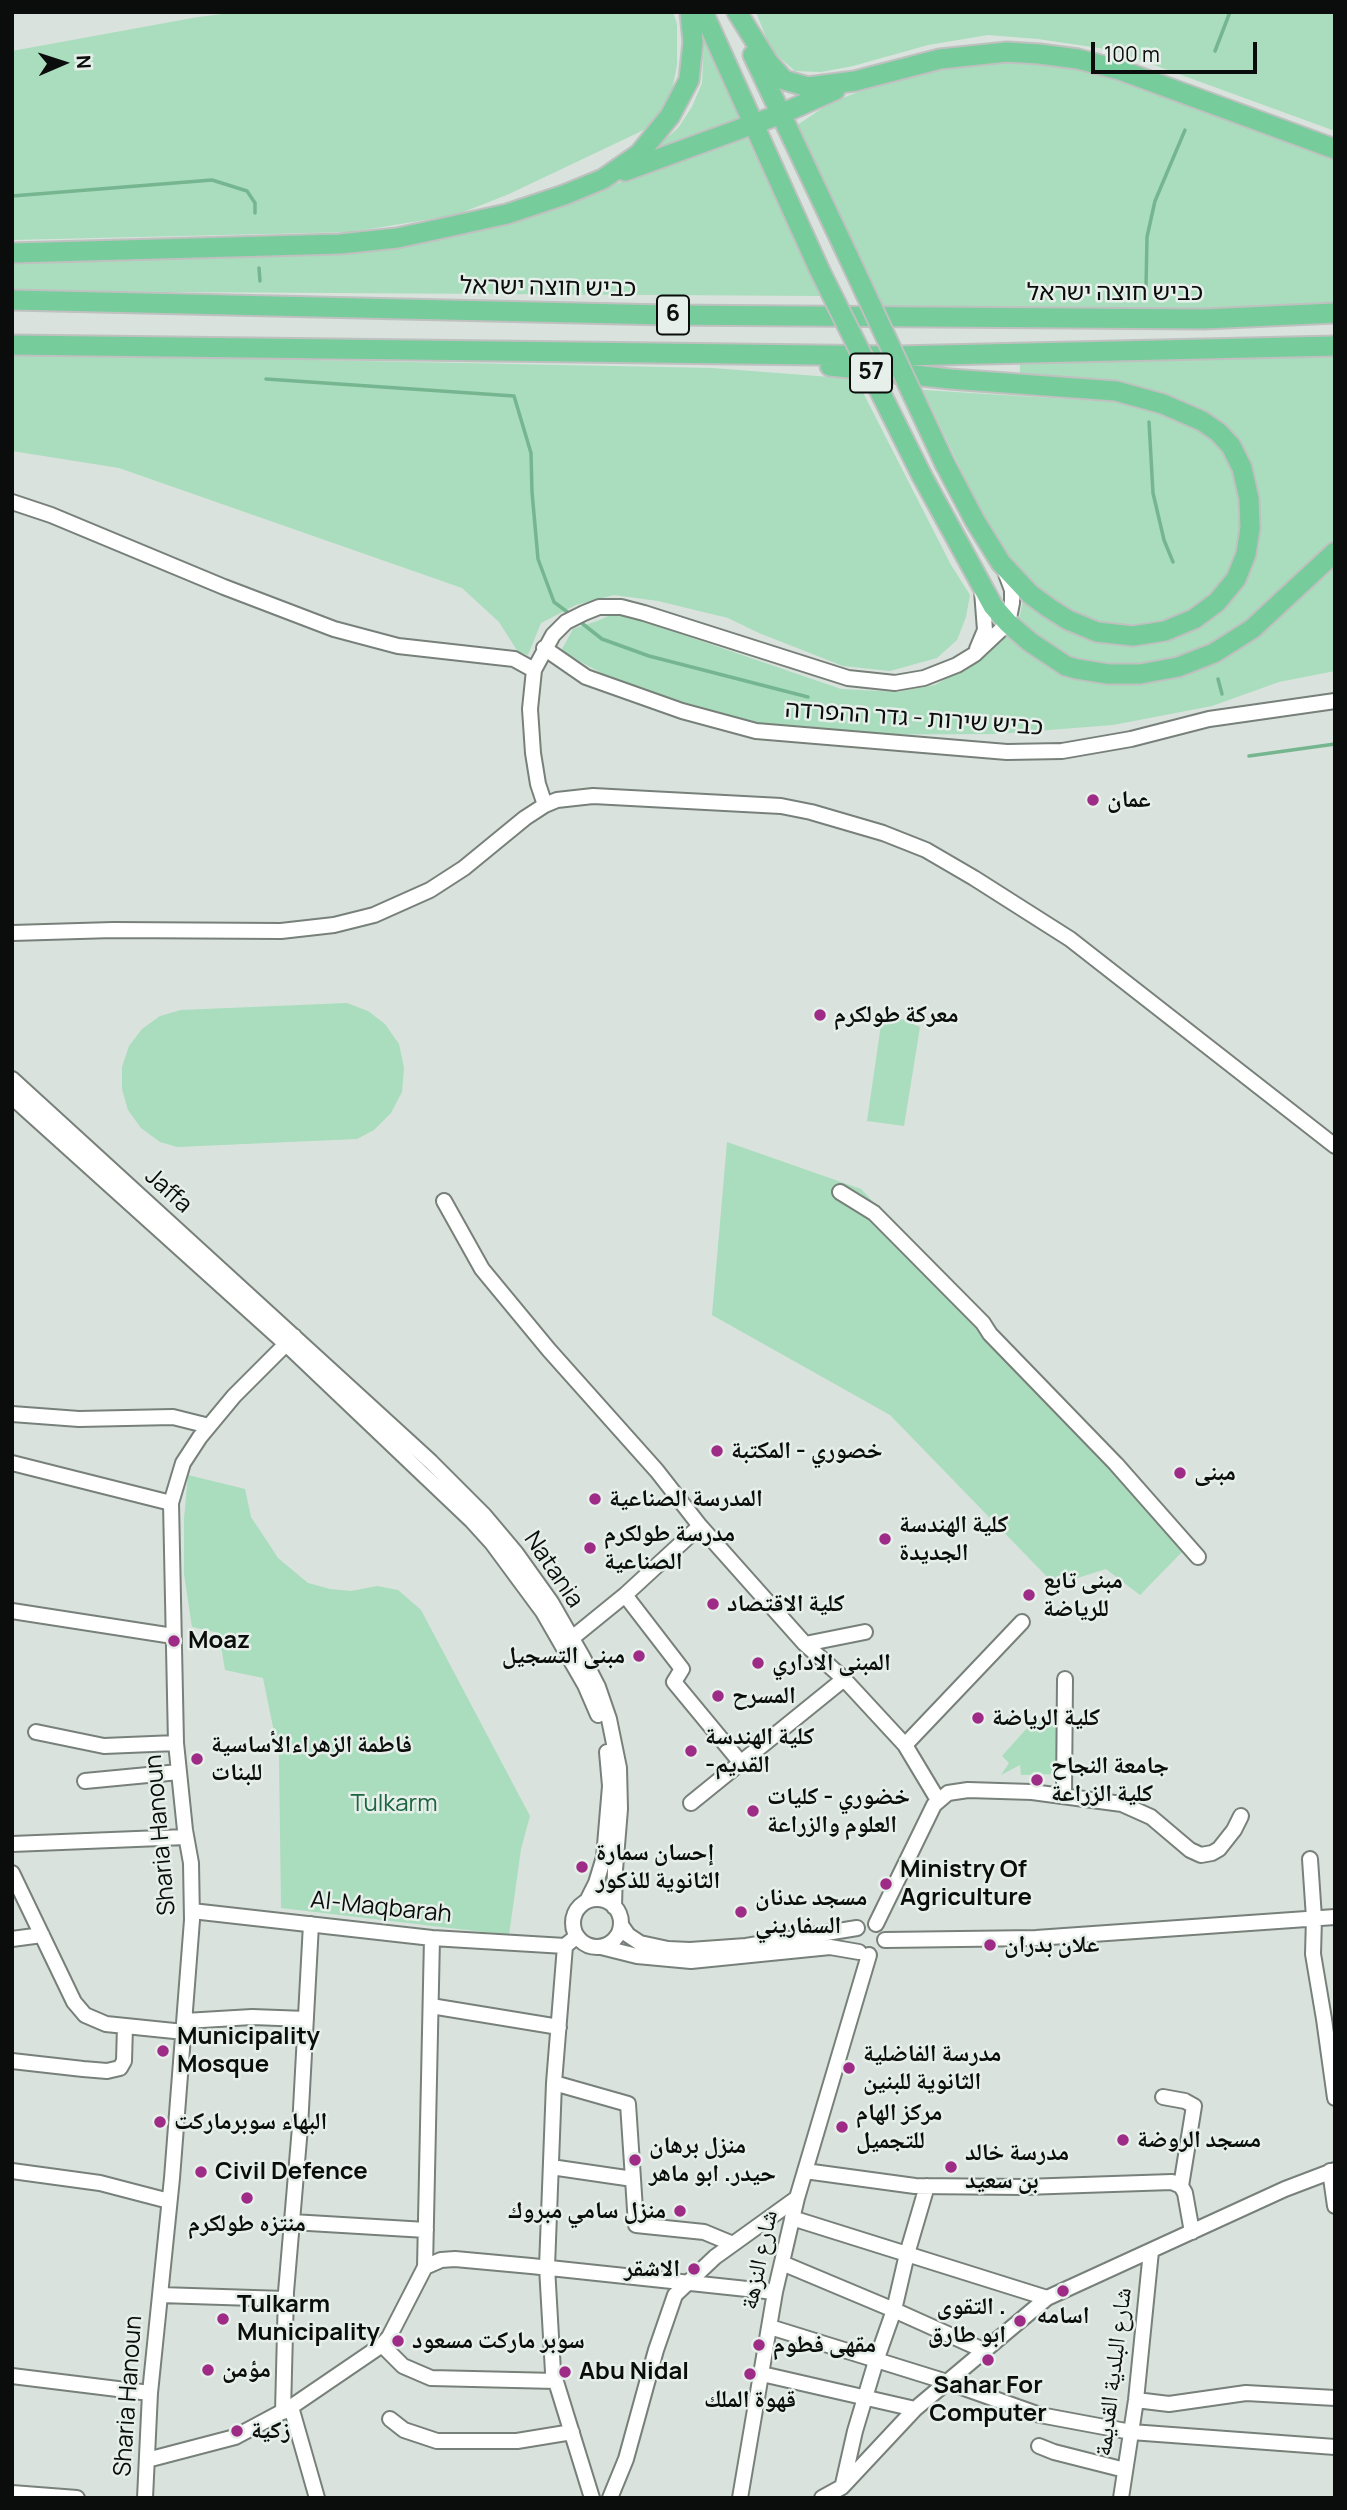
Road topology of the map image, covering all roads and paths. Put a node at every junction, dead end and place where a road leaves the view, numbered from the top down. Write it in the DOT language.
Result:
graph roads {
  1 [pos="690,12"];
  2 [pos="703,12"];
  3 [pos="735,12"];
  4 [pos="855,81"];
  5 [pos="780,114"];
  6 [pos="752,124"];
  7 [pos="1335,149"];
  8 [pos="603,179"];
  9 [pos="12,253"];
  10 [pos="12,300"];
  11 [pos="1335,313"];
  12 [pos="12,345"];
  13 [pos="1335,346"];
  14 [pos="721,354"];
  15 [pos="12,502"];
  16 [pos="1335,552"];
  17 [pos="1001,563"];
  18 [pos="980,585"];
  19 [pos="1007,623"];
  20 [pos="544,648"];
  21 [pos="975,654"];
  22 [pos="534,670"];
  23 [pos="1335,701"];
  24 [pos="545,805"];
  25 [pos="12,933"];
  26 [pos="12,1079"];
  27 [pos="12,1097"];
  28 [pos="1335,1146"];
  29 [pos="840,1192"];
  30 [pos="443,1201"];
  31 [pos="290,1340"];
  32 [pos="12,1414"];
  33 [pos="209,1426"];
  34 [pos="12,1463"];
  35 [pos="170,1503"];
  36 [pos="700,1526"];
  37 [pos="1198,1557"];
  38 [pos="625,1595"];
  39 [pos="12,1611"];
  40 [pos="1022,1622"];
  41 [pos="865,1632"];
  42 [pos="173,1636"];
  43 [pos="567,1642"];
  44 [pos="805,1644"];
  45 [pos="844,1679"];
  46 [pos="1065,1679"];
  47 [pos="36,1732"];
  48 [pos="176,1743"];
  49 [pos="905,1745"];
  50 [pos="741,1763"];
  51 [pos="179,1772"];
  52 [pos="85,1781"];
  53 [pos="1064,1795"];
  54 [pos="937,1800"];
  55 [pos="691,1803"];
  56 [pos="1241,1816"];
  57 [pos="186,1837"];
  58 [pos="12,1844"];
  59 [pos="1310,1859"];
  60 [pos="12,1873"];
  61 [pos="587,1901"];
  62 [pos="614,1907"];
  63 [pos="192,1911"];
  64 [pos="1335,1917"];
  65 [pos="1314,1918"];
  66 [pos="311,1924"];
  67 [pos="876,1924"];
  68 [pos="621,1925"];
  69 [pos="857,1928"];
  70 [pos="42,1936"];
  71 [pos="577,1936"];
  72 [pos="432,1938"];
  73 [pos="12,1940"];
  74 [pos="886,1940"];
  75 [pos="565,1946"];
  76 [pos="601,1947"];
  77 [pos="864,1953"];
  78 [pos="431,2006"];
  79 [pos="306,2018"];
  80 [pos="125,2026"];
  81 [pos="184,2027"];
  82 [pos="559,2027"];
  83 [pos="12,2062"];
  84 [pos="554,2083"];
  85 [pos="1163,2097"];
  86 [pos="1335,2098"];
  87 [pos="551,2166"];
  88 [pos="12,2171"];
  89 [pos="805,2171"];
  90 [pos="1333,2171"];
  91 [pos="633,2179"];
  92 [pos="927,2186"];
  93 [pos="1181,2186"];
  94 [pos="797,2198"];
  95 [pos="169,2201"];
  96 [pos="1335,2206"];
  97 [pos="792,2218"];
  98 [pos="292,2222"];
  99 [pos="426,2230"];
  100 [pos="1192,2232"];
  101 [pos="733,2244"];
  102 [pos="1151,2251"];
  103 [pos="907,2254"];
  104 [pos="782,2263"];
  105 [pos="425,2267"];
  106 [pos="547,2267"];
  107 [pos="688,2283"];
  108 [pos="775,2292"];
  109 [pos="160,2295"];
  110 [pos="1047,2298"];
  111 [pos="285,2299"];
  112 [pos="894,2310"];
  113 [pos="770,2327"];
  114 [pos="382,2345"];
  115 [pos="983,2350"];
  116 [pos="876,2361"];
  117 [pos="762,2374"];
  118 [pos="12,2376"];
  119 [pos="556,2381"];
  120 [pos="947,2382"];
  121 [pos="150,2393"];
  122 [pos="866,2398"];
  123 [pos="1335,2398"];
  124 [pos="1136,2400"];
  125 [pos="915,2409"];
  126 [pos="287,2410"];
  127 [pos="390,2419"];
  128 [pos="855,2431"];
  129 [pos="572,2432"];
  130 [pos="1131,2432"];
  131 [pos="1040,2446"];
  132 [pos="1335,2447"];
  133 [pos="147,2460"];
  134 [pos="868,2460"];
  135 [pos="1125,2470"];
  136 [pos="12,2493"];
  137 [pos="833,2494"];
  138 [pos="77,2498"];
  139 [pos="145,2498"];
  140 [pos="317,2498"];
  141 [pos="592,2498"];
  142 [pos="610,2498"];
  143 [pos="740,2498"];
  144 [pos="1121,2498"];
  1 -- 8 [label="highway"];
  2 -- 6 [label="highway, 57"];
  3 -- 4 [label="highway"];
  3 -- 5 [label="highway, 57"];
  4 -- 5 [label="highway"];
  4 -- 7 [label="highway"];
  5 -- 6 [label="highway"];
  5 -- 17 [label="highway, 57, bridge"];
  6 -- 8 [label="highway"];
  6 -- 18 [label="highway, 57, bridge"];
  8 -- 9 [label="highway"];
  10 -- 11 [label="highway, כביש חוצה ישראל / 6"];
  12 -- 14 [label="highway, 6"];
  13 -- 14 [label="highway, 6"];
  14 -- 17 [label="highway"];
  15 -- 22 [label="street"];
  16 -- 19 [label="highway"];
  17 -- 19 [label="street"];
  18 -- 19 [label="highway"];
  18 -- 21 [label="street"];
  19 -- 21 [label="street"];
  20 -- 21 [label="street"];
  20 -- 22 [label="street"];
  20 -- 23 [label="street, כביש שירות - גדר ההפרדה"];
  22 -- 24 [label="street"];
  24 -- 25 [label="street"];
  24 -- 28 [label="street"];
  26 -- 31 [label="street, Jaffa"];
  27 -- 31 [label="street, Jaffa"];
  29 -- 37 [label="street"];
  30 -- 36 [label="street"];
  31 -- 33 [label="street, Sharia Hanoun"];
  31 -- 43 [label="street, Natania"];
  32 -- 33 [label="street"];
  33 -- 35 [label="street, Sharia Hanoun"];
  34 -- 35 [label="street"];
  35 -- 42 [label="street, Sharia Hanoun"];
  36 -- 38 [label="street"];
  36 -- 44 [label="street"];
  38 -- 43 [label="street"];
  38 -- 50 [label="street"];
  39 -- 42 [label="street"];
  40 -- 49 [label="street"];
  41 -- 44 [label="street"];
  42 -- 48 [label="street, Sharia Hanoun"];
  43 -- 61 [label="street, Natania"];
  43 -- 62 [label="street, Natania"];
  44 -- 45 [label="street"];
  45 -- 49 [label="street"];
  45 -- 50 [label="street"];
  46 -- 53 [label="street"];
  47 -- 48 [label="street"];
  48 -- 51 [label="street, Sharia Hanoun"];
  49 -- 54 [label="street"];
  50 -- 55 [label="street"];
  51 -- 52 [label="street"];
  51 -- 57 [label="street, Sharia Hanoun"];
  53 -- 54 [label="street"];
  53 -- 56 [label="street"];
  54 -- 67 [label="street"];
  57 -- 58 [label="street"];
  57 -- 63 [label="street, Sharia Hanoun"];
  59 -- 65 [label="street"];
  60 -- 70 [label="street"];
  61 -- 62 [label="street"];
  61 -- 71 [label="street"];
  62 -- 68 [label="street"];
  63 -- 66 [label="street, Al-Maqbarah"];
  63 -- 81 [label="street, Sharia Hanoun"];
  64 -- 65 [label="street"];
  65 -- 74 [label="street"];
  65 -- 86 [label="street"];
  66 -- 72 [label="street, Al-Maqbarah"];
  66 -- 79 [label="street"];
  67 -- 69 [label="street"];
  67 -- 74 [label="street"];
  68 -- 69 [label="street"];
  68 -- 76 [label="street"];
  69 -- 77 [label="street"];
  70 -- 73 [label="street"];
  70 -- 80 [label="street"];
  71 -- 75 [label="street"];
  71 -- 76 [label="street"];
  72 -- 75 [label="street, Al-Maqbarah"];
  72 -- 78 [label="street"];
  74 -- 77 [label="street"];
  75 -- 82 [label="street"];
  76 -- 77 [label="street"];
  77 -- 89 [label="street, شارع النزهة"];
  78 -- 82 [label="street"];
  78 -- 99 [label="street"];
  79 -- 81 [label="street"];
  79 -- 98 [label="street"];
  80 -- 81 [label="street"];
  80 -- 83 [label="street"];
  81 -- 95 [label="street, Sharia Hanoun"];
  82 -- 84 [label="street"];
  84 -- 87 [label="street"];
  84 -- 91 [label="street"];
  85 -- 93 [label="street"];
  87 -- 91 [label="street"];
  87 -- 106 [label="street"];
  88 -- 95 [label="street"];
  89 -- 92 [label="street"];
  89 -- 94 [label="street, شارع النزهة"];
  90 -- 96 [label="street"];
  90 -- 100 [label="street"];
  91 -- 101 [label="street"];
  92 -- 93 [label="street"];
  92 -- 103 [label="street"];
  93 -- 100 [label="street"];
  94 -- 97 [label="street, شارع النزهة"];
  94 -- 101 [label="street"];
  95 -- 109 [label="street, Sharia Hanoun"];
  97 -- 103 [label="street"];
  97 -- 104 [label="street, شارع النزهة"];
  98 -- 99 [label="street"];
  98 -- 111 [label="street"];
  99 -- 105 [label="street"];
  100 -- 102 [label="street"];
  101 -- 107 [label="street"];
  102 -- 110 [label="street"];
  102 -- 124 [label="street, شارع البلدية القديمة"];
  103 -- 110 [label="street"];
  103 -- 112 [label="street"];
  104 -- 108 [label="street, شارع النزهة"];
  104 -- 112 [label="street"];
  105 -- 106 [label="street"];
  105 -- 114 [label="street"];
  106 -- 107 [label="street"];
  106 -- 119 [label="street"];
  107 -- 108 [label="street"];
  107 -- 142 [label="street"];
  108 -- 113 [label="street, شارع النزهة"];
  109 -- 111 [label="street"];
  109 -- 121 [label="street, Sharia Hanoun"];
  110 -- 115 [label="street"];
  111 -- 126 [label="street"];
  112 -- 115 [label="street"];
  112 -- 116 [label="street"];
  113 -- 116 [label="street"];
  113 -- 117 [label="street, شارع النزهة"];
  114 -- 119 [label="street"];
  114 -- 126 [label="street"];
  115 -- 120 [label="street"];
  116 -- 120 [label="street"];
  116 -- 122 [label="street"];
  117 -- 122 [label="street"];
  117 -- 143 [label="street, شارع النزهة"];
  118 -- 121 [label="street"];
  119 -- 129 [label="street"];
  120 -- 125 [label="street"];
  120 -- 130 [label="street"];
  121 -- 133 [label="street, Sharia Hanoun"];
  122 -- 125 [label="street"];
  122 -- 128 [label="street"];
  123 -- 124 [label="street"];
  124 -- 130 [label="street, شارع البلدية القديمة"];
  125 -- 134 [label="street"];
  126 -- 133 [label="street"];
  126 -- 140 [label="street"];
  127 -- 129 [label="street"];
  128 -- 134 [label="street"];
  128 -- 137 [label="street"];
  129 -- 141 [label="street"];
  130 -- 132 [label="street"];
  130 -- 135 [label="street, شارع البلدية القديمة"];
  131 -- 135 [label="street"];
  133 -- 139 [label="street, Sharia Hanoun"];
  134 -- 137 [label="street"];
  135 -- 144 [label="street, شارع البلدية القديمة"];
  136 -- 138 [label="street"];
}
